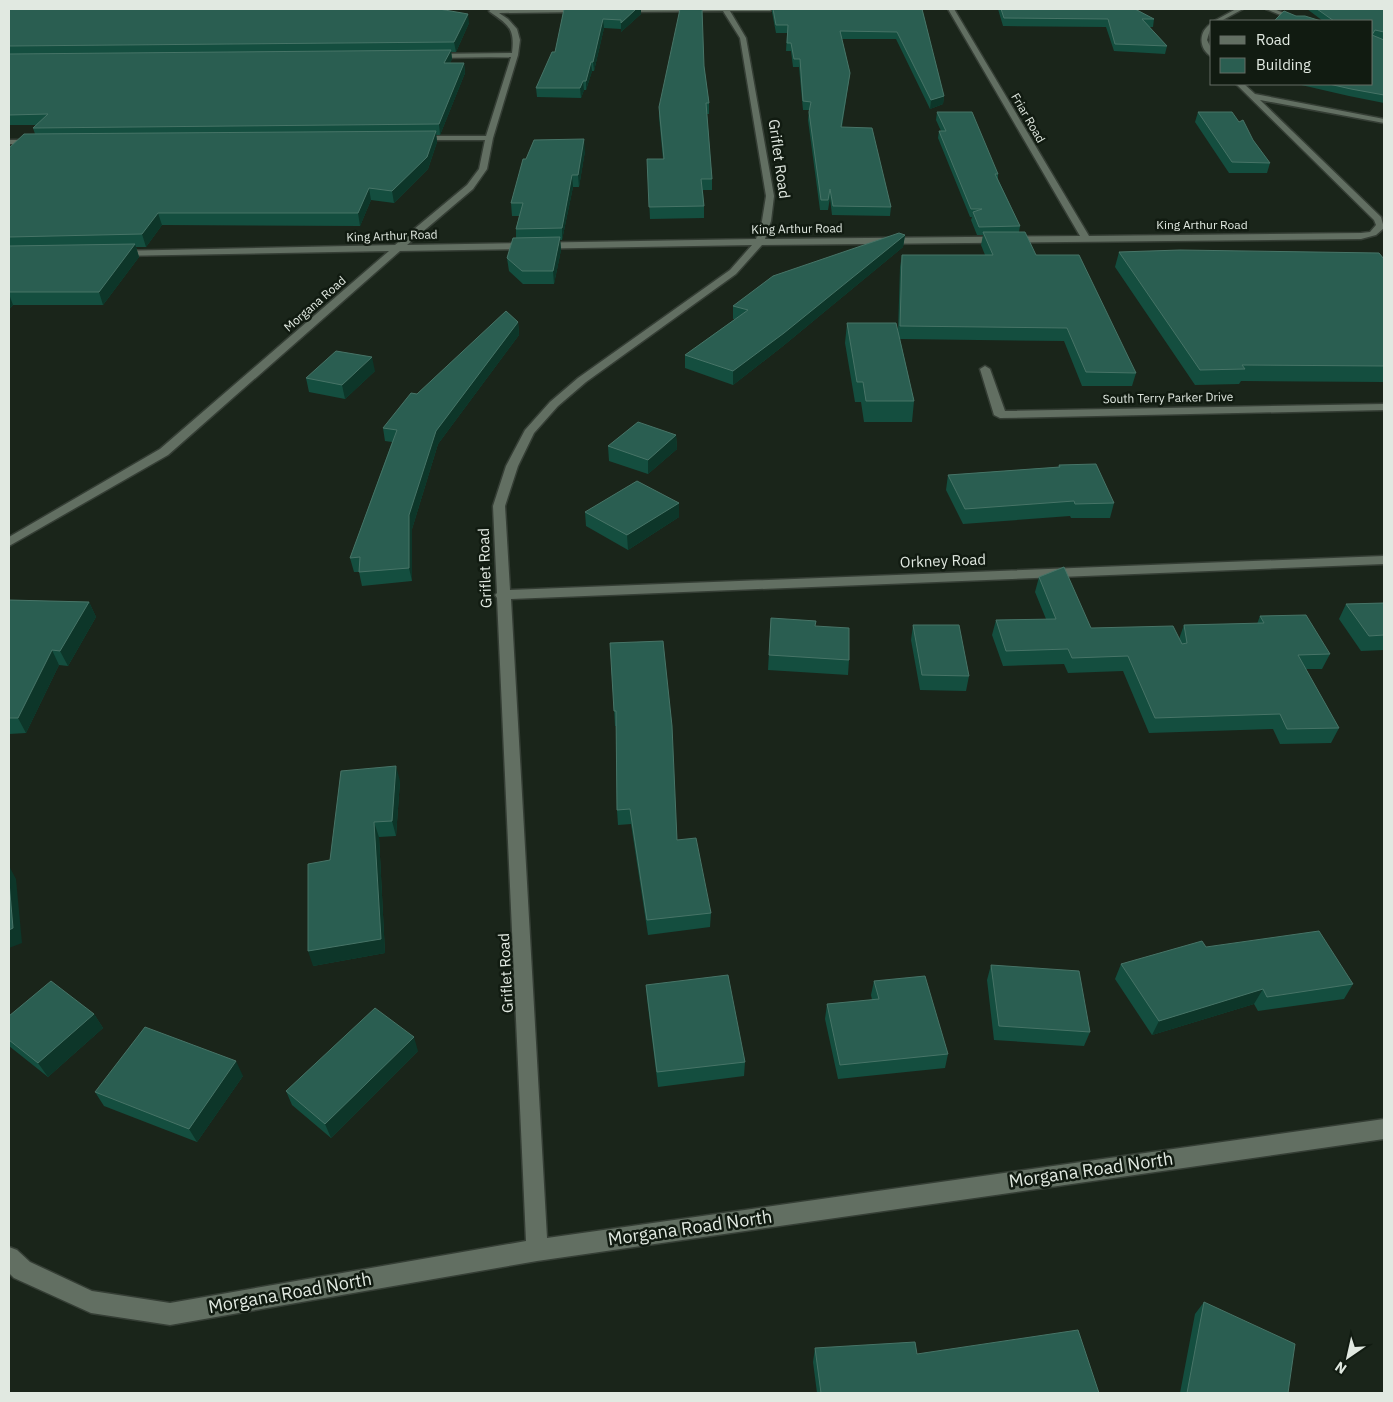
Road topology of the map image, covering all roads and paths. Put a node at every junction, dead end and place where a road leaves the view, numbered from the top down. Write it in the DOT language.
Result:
graph roads {
  1 [pos="725,9"];
  2 [pos="770,9"];
  3 [pos="951,9"];
  4 [pos="1240,9"];
  5 [pos="1269,9"];
  6 [pos="489,10"];
  7 [pos="589,10"];
  8 [pos="618,10"];
  9 [pos="1219,20"];
  10 [pos="1297,20"];
  11 [pos="1210,27"];
  12 [pos="1210,53"];
  13 [pos="515,55"];
  14 [pos="426,56"];
  15 [pos="1241,85"];
  16 [pos="1253,96"];
  17 [pos="1384,121"];
  18 [pos="411,138"];
  19 [pos="489,138"];
  20 [pos="9,142"];
  21 [pos="48,142"];
  22 [pos="1086,238"];
  23 [pos="760,242"];
  24 [pos="399,247"];
  25 [pos="108,253"];
  26 [pos="985,369"];
  27 [pos="1384,407"];
  28 [pos="9,542"];
  29 [pos="1384,560"];
  30 [pos="502,594"];
  31 [pos="1384,1129"];
  32 [pos="537,1250"];
  33 [pos="9,1258"];
  1 -- 2 [label="street"];
  1 -- 8 [label="street"];
  1 -- 23 [label="street, Griflet Road"];
  3 -- 22 [label="street, Friar Road"];
  4 -- 9 [label="street"];
  5 -- 10 [label="street"];
  6 -- 7 [label="street"];
  6 -- 13 [label="street, Morgana Road"];
  11 -- 12 [label="street"];
  13 -- 14 [label="street"];
  13 -- 19 [label="street, Morgana Road"];
  15 -- 16 [label="street, King Arthur Road"];
  16 -- 17 [label="street"];
  16 -- 22 [label="street, King Arthur Road"];
  18 -- 19 [label="street"];
  19 -- 24 [label="street, Morgana Road"];
  20 -- 21 [label="street"];
  22 -- 23 [label="street, King Arthur Road"];
  23 -- 24 [label="street, King Arthur Road"];
  23 -- 30 [label="street, Griflet Road"];
  24 -- 25 [label="street, King Arthur Road"];
  24 -- 28 [label="street, Morgana Road"];
  26 -- 27 [label="street, South Terry Parker Drive"];
  29 -- 30 [label="street, Orkney Road"];
  30 -- 32 [label="street, Griflet Road"];
  31 -- 32 [label="street, Morgana Road North"];
  32 -- 33 [label="street, Morgana Road North"];
}
